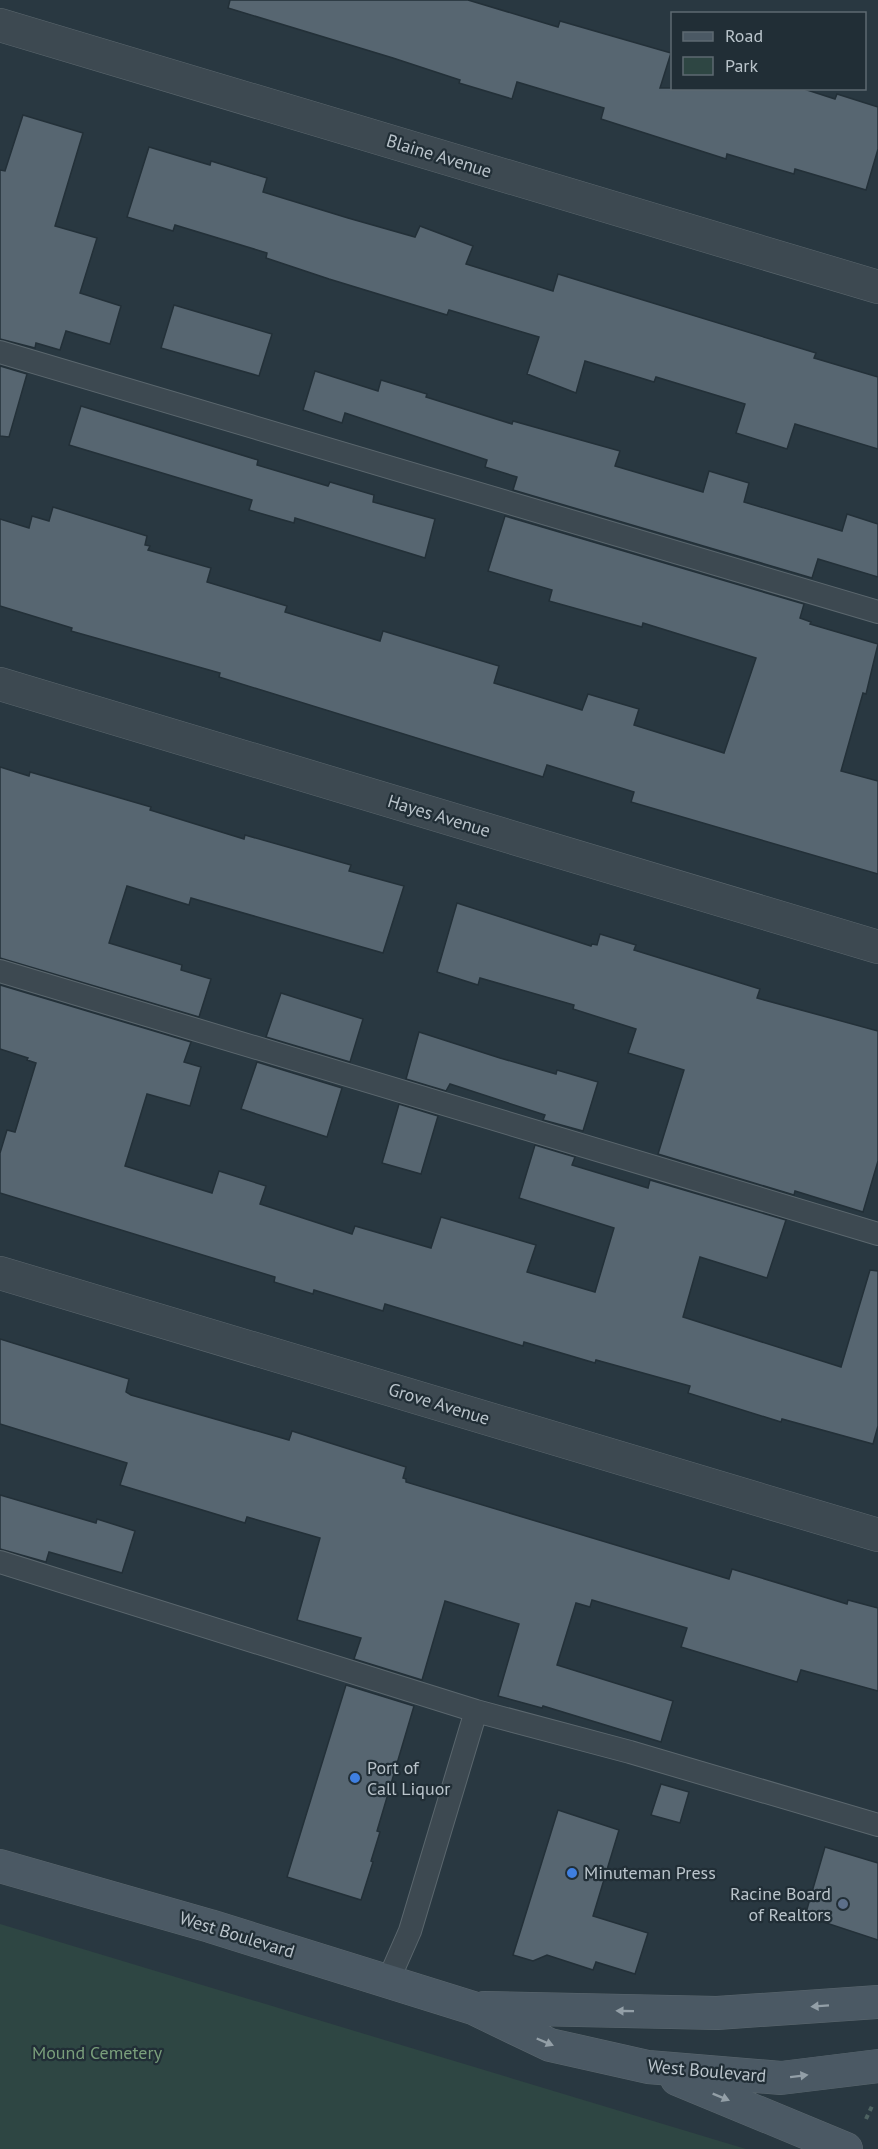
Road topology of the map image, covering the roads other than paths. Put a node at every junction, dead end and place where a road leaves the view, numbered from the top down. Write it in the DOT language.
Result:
graph roads {
  1 [pos="0,25"];
  2 [pos="878,287"];
  3 [pos="0,352"];
  4 [pos="878,612"];
  5 [pos="0,684"];
  6 [pos="878,947"];
  7 [pos="0,971"];
  8 [pos="878,1234"];
  9 [pos="0,1273"];
  10 [pos="878,1535"];
  11 [pos="0,1562"];
  12 [pos="476,1711"];
  13 [pos="878,1825"];
  14 [pos="0,1866"];
  15 [pos="388,1981"];
  16 [pos="878,2002"];
  17 [pos="473,2008"];
  18 [pos="648,2067"];
  19 [pos="877,2080"];
  20 [pos="854,2138"];
  1 -- 2 [label="street, Blaine Avenue"];
  3 -- 4 [label="lane"];
  5 -- 6 [label="street, Hayes Avenue"];
  7 -- 8 [label="lane"];
  9 -- 10 [label="street, Grove Avenue"];
  11 -- 12 [label="lane"];
  12 -- 13 [label="lane"];
  12 -- 15 [label="lane"];
  14 -- 15 [label="street, West Boulevard"];
  15 -- 17 [label="street, West Boulevard"];
  16 -- 17 [label="street, West Boulevard, one-way"];
  17 -- 18 [label="street, West Boulevard, one-way"];
  18 -- 19 [label="street, West Boulevard, one-way"];
  18 -- 20 [label="street, one-way"];
}
